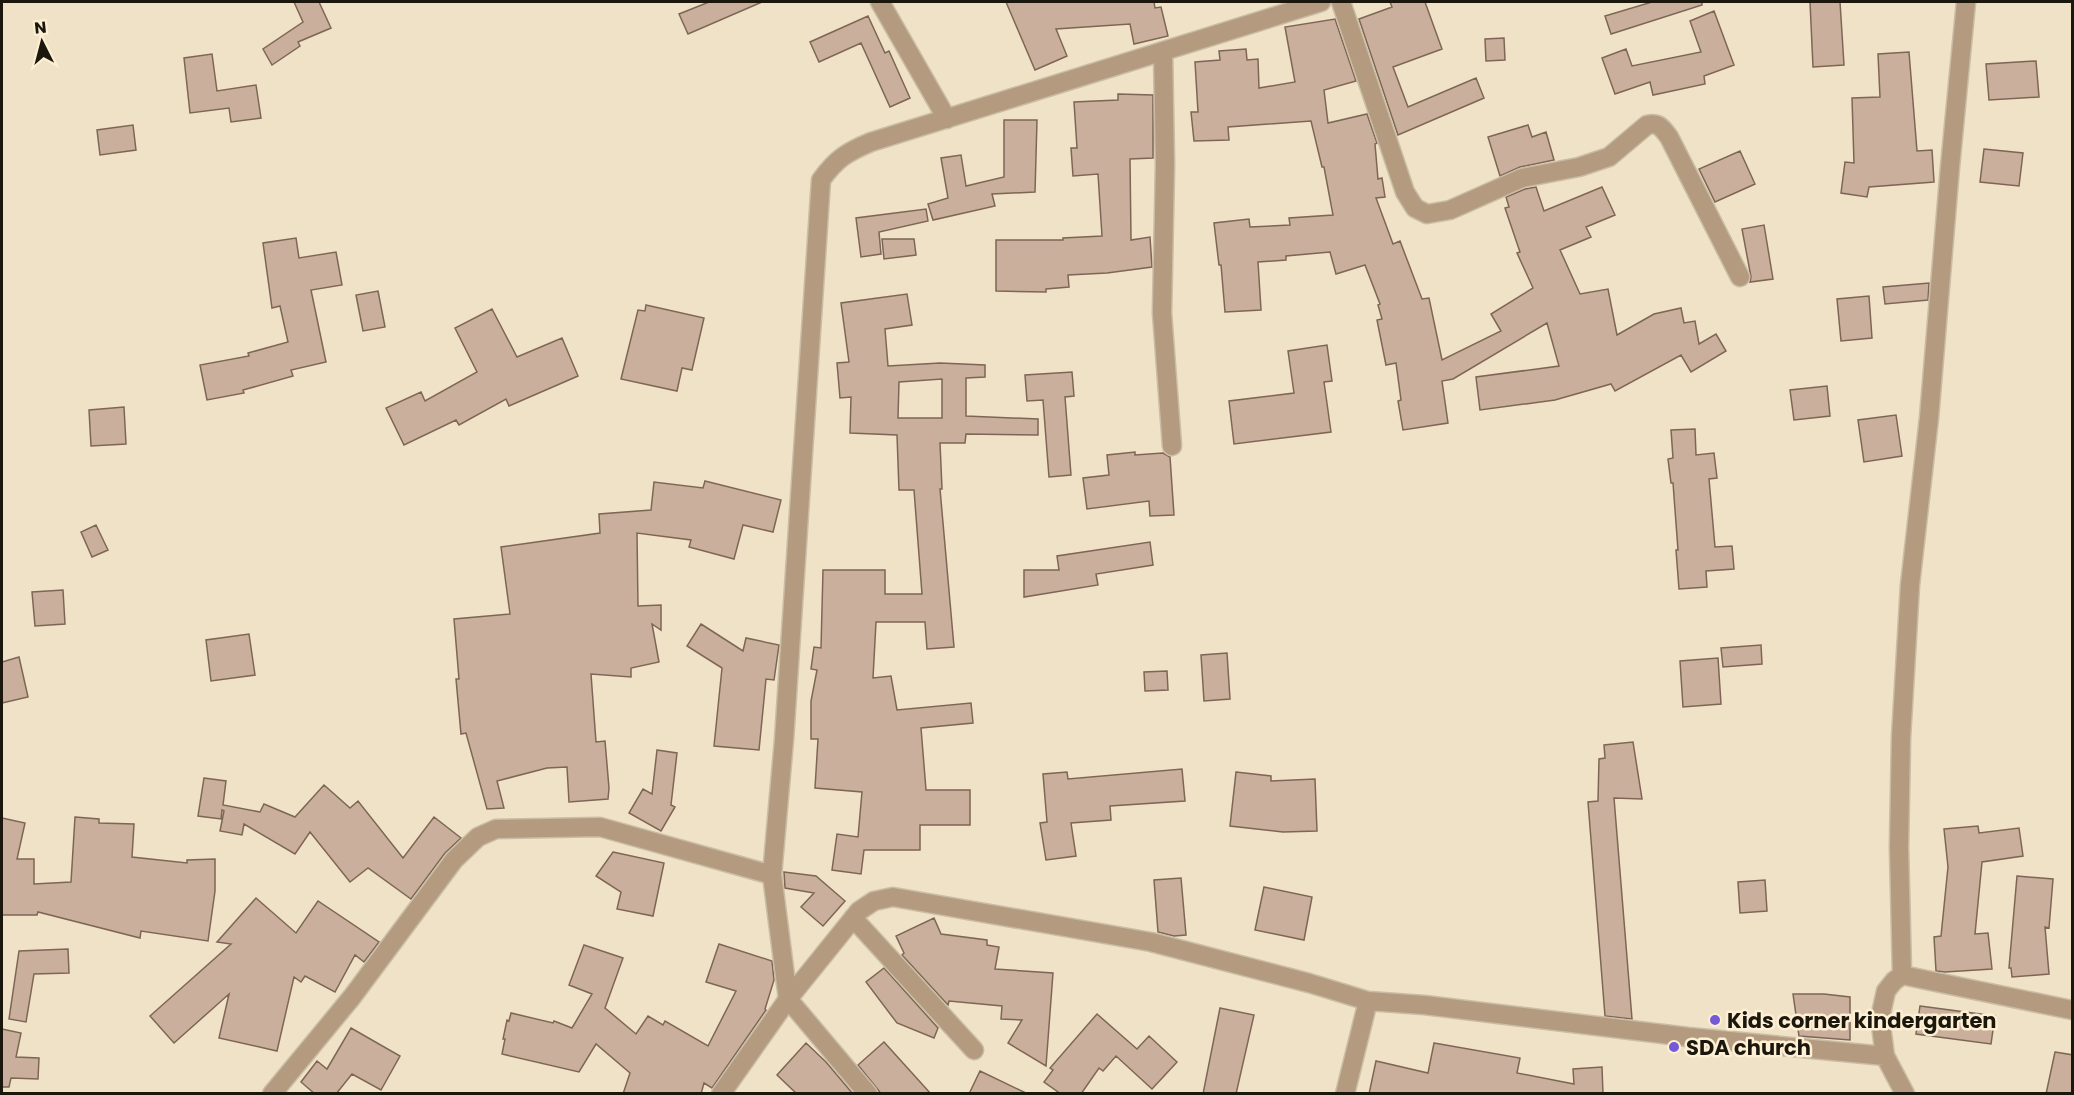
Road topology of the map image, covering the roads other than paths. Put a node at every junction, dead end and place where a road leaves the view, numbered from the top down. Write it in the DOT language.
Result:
graph roads {
  1 [pos="880,2"];
  2 [pos="1321,2"];
  3 [pos="1341,2"];
  4 [pos="1966,2"];
  5 [pos="1163,51"];
  6 [pos="947,119"];
  7 [pos="1740,276"];
  8 [pos="1172,446"];
  9 [pos="772,875"];
  10 [pos="853,918"];
  11 [pos="1902,975"];
  12 [pos="788,999"];
  13 [pos="1368,1001"];
  14 [pos="2073,1010"];
  15 [pos="974,1050"];
  16 [pos="1885,1056"];
  17 [pos="272,1094"];
  18 [pos="721,1094"];
  19 [pos="868,1094"];
  20 [pos="1345,1094"];
  21 [pos="1905,1094"];
  1 -- 6 [label="street"];
  2 -- 5 [label="street"];
  3 -- 7 [label="street"];
  4 -- 11 [label="street"];
  5 -- 6 [label="street"];
  5 -- 8 [label="street"];
  6 -- 9 [label="street"];
  9 -- 12 [label="street"];
  9 -- 17 [label="street"];
  10 -- 12 [label="street"];
  10 -- 13 [label="street"];
  10 -- 15 [label="street"];
  11 -- 14 [label="street"];
  11 -- 16 [label="street"];
  12 -- 18 [label="street"];
  12 -- 19 [label="street"];
  13 -- 16 [label="street"];
  13 -- 20 [label="street"];
  16 -- 21 [label="street"];
}
